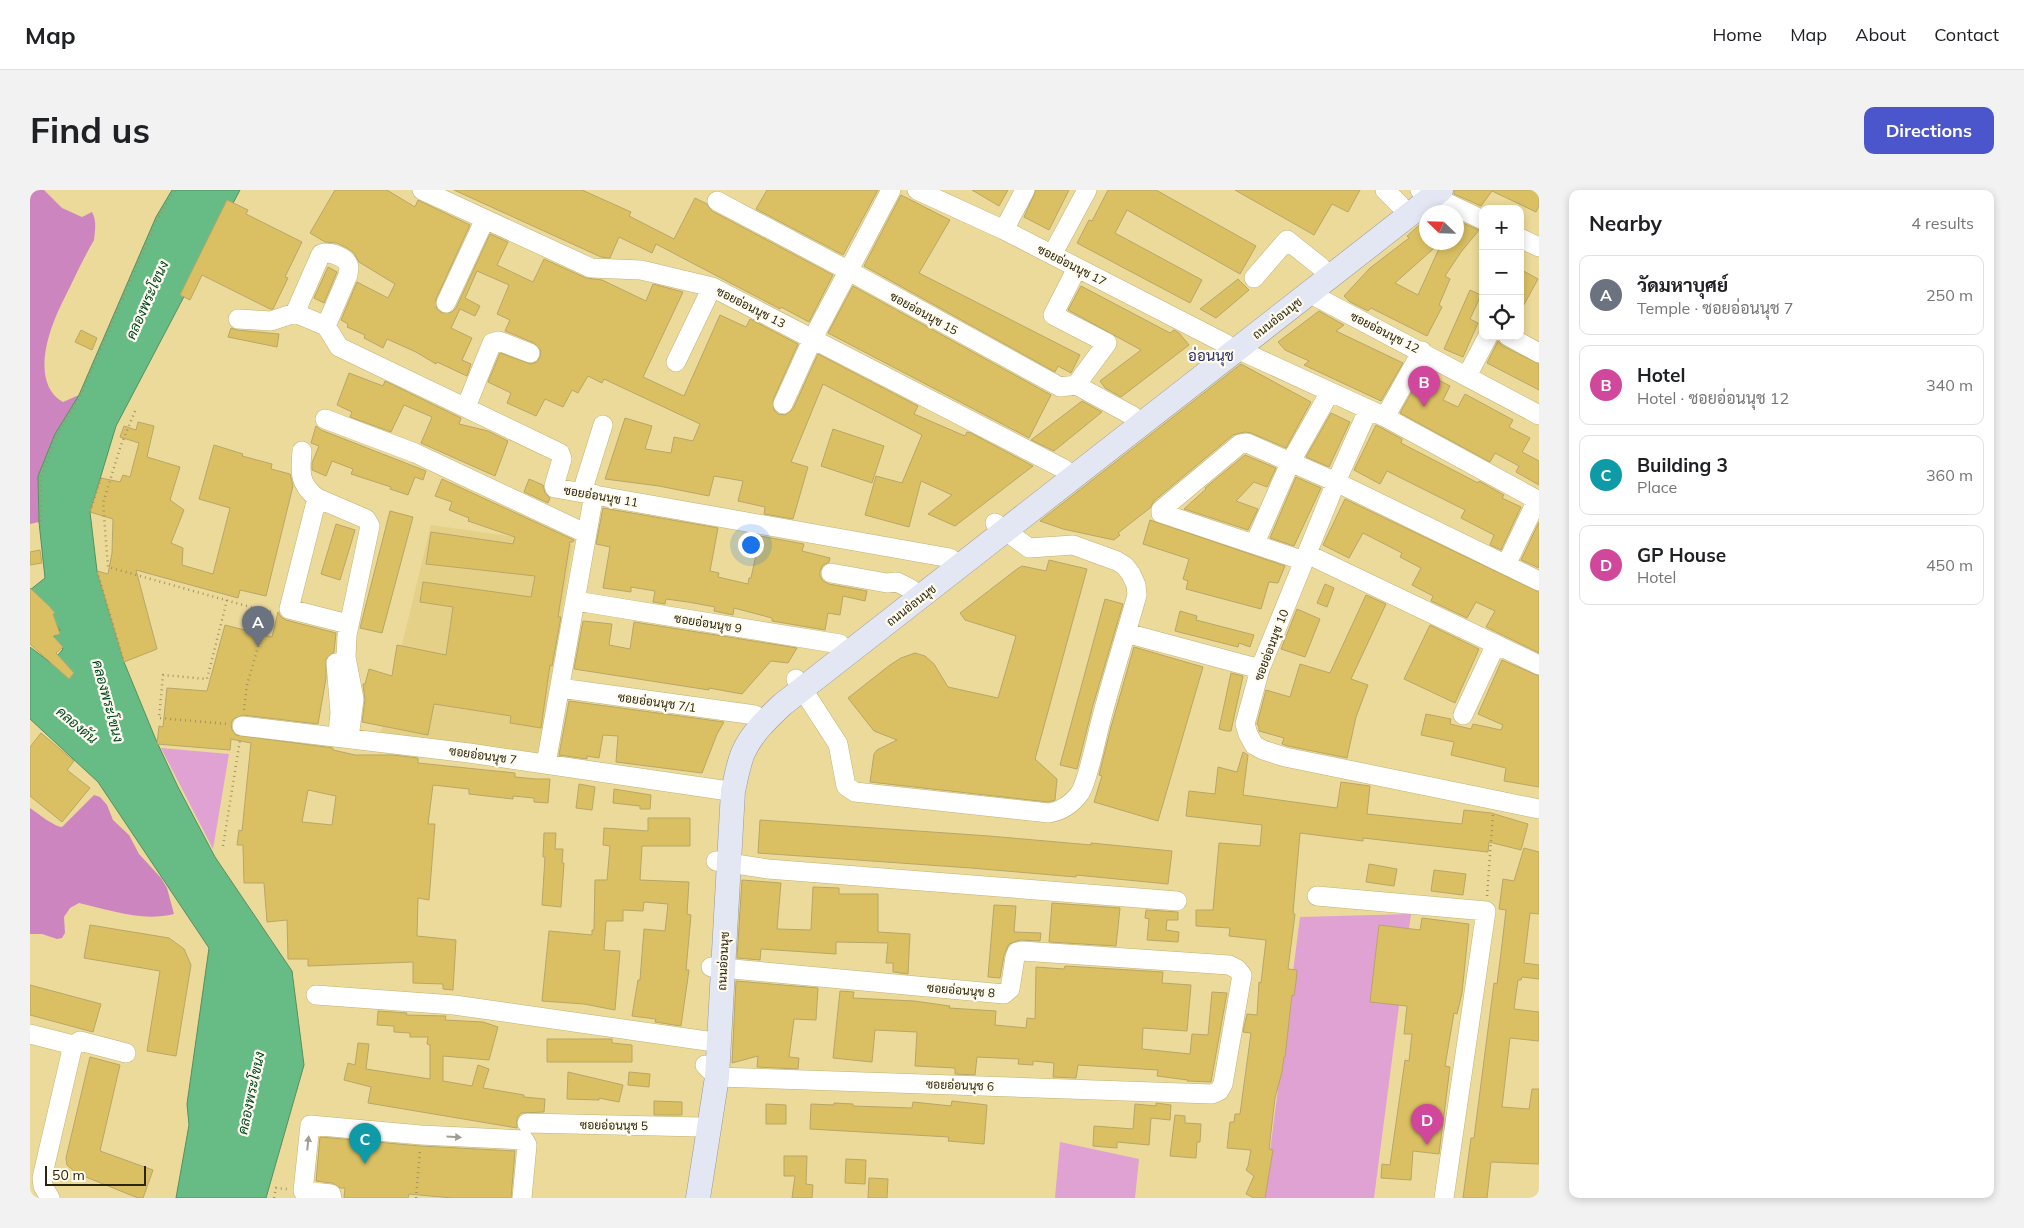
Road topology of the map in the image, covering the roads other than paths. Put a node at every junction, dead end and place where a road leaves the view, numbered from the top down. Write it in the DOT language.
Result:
graph roads {
  1 [pos="422,190"];
  2 [pos="891,190"];
  3 [pos="917,190"];
  4 [pos="1025,190"];
  5 [pos="1087,190"];
  6 [pos="1428,192"];
  7 [pos="1393,198"];
  8 [pos="716,201"];
  9 [pos="1479,218"];
  10 [pos="485,219"];
  11 [pos="1004,230"];
  12 [pos="1524,240"];
  13 [pos="1539,247"];
  14 [pos="1052,256"];
  15 [pos="1077,268"];
  16 [pos="1321,268"];
  17 [pos="850,271"];
  18 [pos="1254,278"];
  19 [pos="712,287"];
  20 [pos="1303,290"];
  21 [pos="446,303"];
  22 [pos="295,312"];
  23 [pos="238,319"];
  24 [pos="326,326"];
  25 [pos="813,338"];
  26 [pos="1486,340"];
  27 [pos="1515,340"];
  28 [pos="1232,346"];
  29 [pos="1422,351"];
  30 [pos="1539,353"];
  31 [pos="530,354"];
  32 [pos="676,362"];
  33 [pos="1467,376"];
  34 [pos="1076,385"];
  35 [pos="1330,392"];
  36 [pos="782,404"];
  37 [pos="466,407"];
  38 [pos="1376,413"];
  39 [pos="1539,415"];
  40 [pos="1133,416"];
  41 [pos="325,419"];
  42 [pos="603,425"];
  43 [pos="302,451"];
  44 [pos="1290,463"];
  45 [pos="1064,469"];
  46 [pos="1336,482"];
  47 [pos="588,493"];
  48 [pos="317,498"];
  49 [pos="1538,500"];
  50 [pos="1000,527"];
  51 [pos="587,534"];
  52 [pos="1255,543"];
  53 [pos="1305,557"];
  54 [pos="950,558"];
  55 [pos="1506,565"];
  56 [pos="831,573"];
  57 [pos="1539,581"];
  58 [pos="911,588"];
  59 [pos="576,602"];
  60 [pos="342,623"];
  61 [pos="1126,633"];
  62 [pos="840,644"];
  63 [pos="1496,644"];
  64 [pos="1539,665"];
  65 [pos="1260,669"];
  66 [pos="799,684"];
  67 [pos="560,688"];
  68 [pos="755,715"];
  69 [pos="1463,715"];
  70 [pos="242,726"];
  71 [pos="343,737"];
  72 [pos="546,764"];
  73 [pos="722,790"];
  74 [pos="1539,809"];
  75 [pos="722,862"];
  76 [pos="1317,896"];
  77 [pos="1177,901"];
  78 [pos="717,967"];
  79 [pos="316,995"];
  80 [pos="30,1034"];
  81 [pos="707,1041"];
  82 [pos="72,1045"];
  83 [pos="126,1053"];
  84 [pos="711,1071"];
  85 [pos="1219,1091"];
  86 [pos="527,1123"];
  87 [pos="700,1127"];
  88 [pos="50,1198"];
  89 [pos="332,1198"];
  90 [pos="522,1198"];
  91 [pos="689,1198"];
  92 [pos="698,1198"];
  93 [pos="1444,1198"];
  1 -- 10 [label="street, ซอยอ่อนนุช 13"];
  2 -- 17 [label="street"];
  3 -- 11 [label="street, ซอยอ่อนนุช 17"];
  4 -- 11 [label="street"];
  5 -- 14 [label="street"];
  6 -- 7 [label="main road, ถนนอ่อนนุช"];
  6 -- 9 [label="street"];
  6 -- 20 [label="main road, ถนนอ่อนนุช"];
  7 -- 16 [label="main road, ถนนอ่อนนุช"];
  8 -- 17 [label="street, ซอยอ่อนนุช 15"];
  10 -- 19 [label="street, ซอยอ่อนนุช 13"];
  10 -- 21 [label="street"];
  11 -- 14 [label="street, ซอยอ่อนนุช 17"];
  12 -- 13 [label="street"];
  14 -- 15 [label="street, ซอยอ่อนนุช 17"];
  15 -- 28 [label="street, ซอยอ่อนนุช 17"];
  15 -- 34 [label="street"];
  16 -- 18 [label="street"];
  16 -- 20 [label="main road, ถนนอ่อนนุช"];
  17 -- 25 [label="street"];
  17 -- 34 [label="street, ซอยอ่อนนุช 15"];
  19 -- 25 [label="street, ซอยอ่อนนุช 13"];
  19 -- 32 [label="street"];
  20 -- 28 [label="main road, ถนนอ่อนนุช"];
  20 -- 29 [label="street, ซอยอ่อนนุช 12"];
  22 -- 23 [label="street"];
  22 -- 24 [label="street"];
  22 -- 24 [label="street"];
  24 -- 37 [label="street, ซอยอ่อนนุช 11"];
  25 -- 36 [label="street"];
  25 -- 45 [label="street, ซอยอ่อนนุช 13"];
  26 -- 33 [label="street"];
  27 -- 30 [label="street"];
  28 -- 35 [label="street"];
  28 -- 40 [label="main road, ถนนอ่อนนุช"];
  28 -- 50 [label="main road, ถนนอ่อนนุช"];
  29 -- 33 [label="street, ซอยอ่อนนุช 12"];
  29 -- 38 [label="street, ซอยอ่อนนุช 10"];
  31 -- 37 [label="street"];
  33 -- 39 [label="street, ซอยอ่อนนุช 12"];
  34 -- 40 [label="street, ซอยอ่อนนุช 15"];
  35 -- 38 [label="street"];
  35 -- 44 [label="street"];
  37 -- 47 [label="street, ซอยอ่อนนุช 11"];
  38 -- 46 [label="street, ซอยอ่อนนุช 10"];
  38 -- 49 [label="street"];
  40 -- 45 [label="main road, ถนนอ่อนนุช"];
  41 -- 51 [label="street"];
  42 -- 47 [label="street"];
  43 -- 48 [label="street"];
  44 -- 46 [label="street"];
  44 -- 52 [label="street"];
  44 -- 52 [label="street"];
  45 -- 50 [label="main road, ถนนอ่อนนุช"];
  46 -- 53 [label="street, ซอยอ่อนนุช 10"];
  46 -- 55 [label="street"];
  47 -- 51 [label="street"];
  47 -- 54 [label="street, ซอยอ่อนนุช 11"];
  48 -- 60 [label="street"];
  48 -- 60 [label="street"];
  49 -- 55 [label="street"];
  50 -- 54 [label="main road, ถนนอ่อนนุช"];
  50 -- 61 [label="street"];
  50 -- 66 [label="main road, ถนนอ่อนนุช"];
  51 -- 59 [label="street"];
  52 -- 53 [label="street"];
  53 -- 63 [label="street"];
  53 -- 65 [label="street, ซอยอ่อนนุช 10"];
  54 -- 58 [label="main road, ถนนอ่อนนุช"];
  55 -- 57 [label="street"];
  56 -- 58 [label="street"];
  58 -- 62 [label="main road, ถนนอ่อนนุช"];
  59 -- 62 [label="street, ซอยอ่อนนุช 9"];
  59 -- 67 [label="street"];
  60 -- 71 [label="street"];
  61 -- 65 [label="street"];
  61 -- 66 [label="street"];
  62 -- 66 [label="main road, ถนนอ่อนนุช"];
  63 -- 64 [label="street"];
  63 -- 69 [label="street"];
  65 -- 74 [label="street, ซอยอ่อนนุช 10"];
  66 -- 68 [label="main road, ถนนอ่อนนุช"];
  66 -- 75 [label="main road, ถนนอ่อนนุช"];
  67 -- 68 [label="street, ซอยอ่อนนุช 7/1"];
  67 -- 72 [label="street"];
  68 -- 73 [label="main road, ถนนอ่อนนุช"];
  70 -- 71 [label="street, ซอยอ่อนนุช 7"];
  71 -- 72 [label="street, ซอยอ่อนนุช 7"];
  72 -- 73 [label="street, ซอยอ่อนนุช 7"];
  73 -- 75 [label="main road, ถนนอ่อนนุช"];
  75 -- 77 [label="street"];
  75 -- 78 [label="main road, ถนนอ่อนนุช"];
  76 -- 93 [label="street"];
  78 -- 81 [label="main road, ถนนอ่อนนุช"];
  78 -- 84 [label="main road, ถนนอ่อนนุช"];
  78 -- 85 [label="street, ซอยอ่อนนุช 8"];
  79 -- 81 [label="street"];
  80 -- 82 [label="street"];
  81 -- 84 [label="main road, ถนนอ่อนนุช"];
  82 -- 83 [label="street"];
  82 -- 88 [label="street"];
  84 -- 85 [label="street, ซอยอ่อนนุช 6"];
  84 -- 87 [label="main road, ถนนอ่อนนุช"];
  84 -- 92 [label="main road, ถนนอ่อนนุช"];
  86 -- 87 [label="street, ซอยอ่อนนุช 5"];
  87 -- 91 [label="main road, ถนนอ่อนนุช"];
  89 -- 90 [label="street, one-way"];
}
